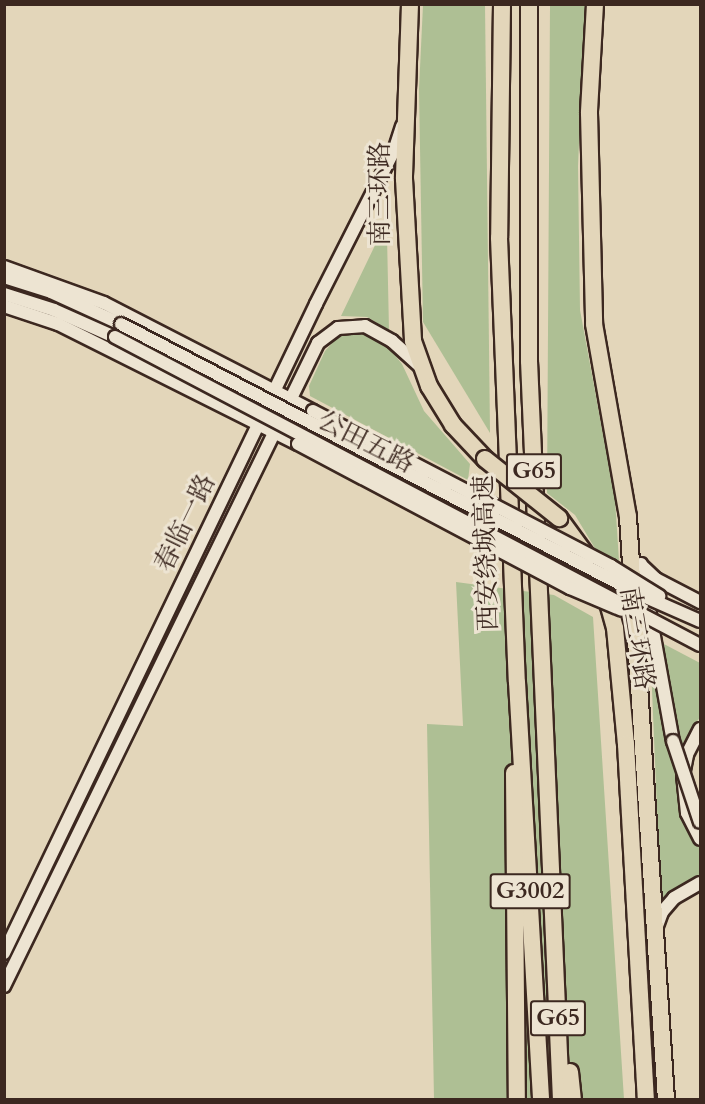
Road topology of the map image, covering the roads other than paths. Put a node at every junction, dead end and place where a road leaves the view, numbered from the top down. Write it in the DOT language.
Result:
graph roads {
  1 [pos="410,4"];
  2 [pos="502,4"];
  3 [pos="529,4"];
  4 [pos="595,4"];
  5 [pos="406,113"];
  6 [pos="4,267"];
  7 [pos="4,277"];
  8 [pos="4,294"];
  9 [pos="4,306"];
  10 [pos="420,366"];
  11 [pos="274,390"];
  12 [pos="289,398"];
  13 [pos="258,424"];
  14 [pos="273,431"];
  15 [pos="628,517"];
  16 [pos="641,564"];
  17 [pos="700,602"];
  18 [pos="700,621"];
  19 [pos="665,627"];
  20 [pos="700,645"];
  21 [pos="517,682"];
  22 [pos="700,729"];
  23 [pos="700,822"];
  24 [pos="700,839"];
  25 [pos="700,883"];
  26 [pos="700,893"];
  27 [pos="674,898"];
  28 [pos="654,936"];
  29 [pos="555,937"];
  30 [pos="4,953"];
  31 [pos="4,986"];
  32 [pos="517,1100"];
  33 [pos="541,1100"];
  34 [pos="561,1100"];
  35 [pos="573,1100"];
  36 [pos="646,1100"];
  37 [pos="666,1100"];
  1 -- 5 [label="highway, 南三环路"];
  2 -- 21 [label="highway, 西安绕城高速 / G65"];
  3 -- 29 [label="highway, 西安绕城高速 / G65"];
  4 -- 15 [label="highway, 南三环路"];
  5 -- 10 [label="highway, 南三环路"];
  5 -- 11 [label="main road, 春临一路"];
  6 -- 11 [label="main road"];
  7 -- 18 [label="main road, 公田五路, bridge"];
  8 -- 19 [label="main road, 公田五路, bridge"];
  9 -- 13 [label="main road"];
  10 -- 12 [label="main road, 春临一路"];
  10 -- 36 [label="highway, 南三环路, bridge"];
  11 -- 12 [label="main road"];
  11 -- 13 [label="main road, 春临一路"];
  12 -- 14 [label="main road, 春临一路"];
  12 -- 18 [label="main road, bridge"];
  13 -- 14 [label="main road"];
  13 -- 30 [label="main road, 春临一路"];
  14 -- 19 [label="main road, bridge"];
  14 -- 31 [label="main road, 春临一路"];
  15 -- 16 [label="main road"];
  15 -- 28 [label="highway, 南三环路"];
  16 -- 17 [label="main road"];
  16 -- 23 [label="main road, bridge"];
  19 -- 20 [label="main road, 公田五路, bridge"];
  21 -- 32 [label="highway, G65"];
  21 -- 33 [label="highway, 西安绕城高速 / G3002"];
  22 -- 24 [label="main road"];
  25 -- 27 [label="main road"];
  26 -- 27 [label="main road"];
  27 -- 28 [label="main road"];
  28 -- 37 [label="highway, 南三环路"];
  29 -- 34 [label="highway, 西安绕城高速 / G65"];
  29 -- 35 [label="highway"];
}
